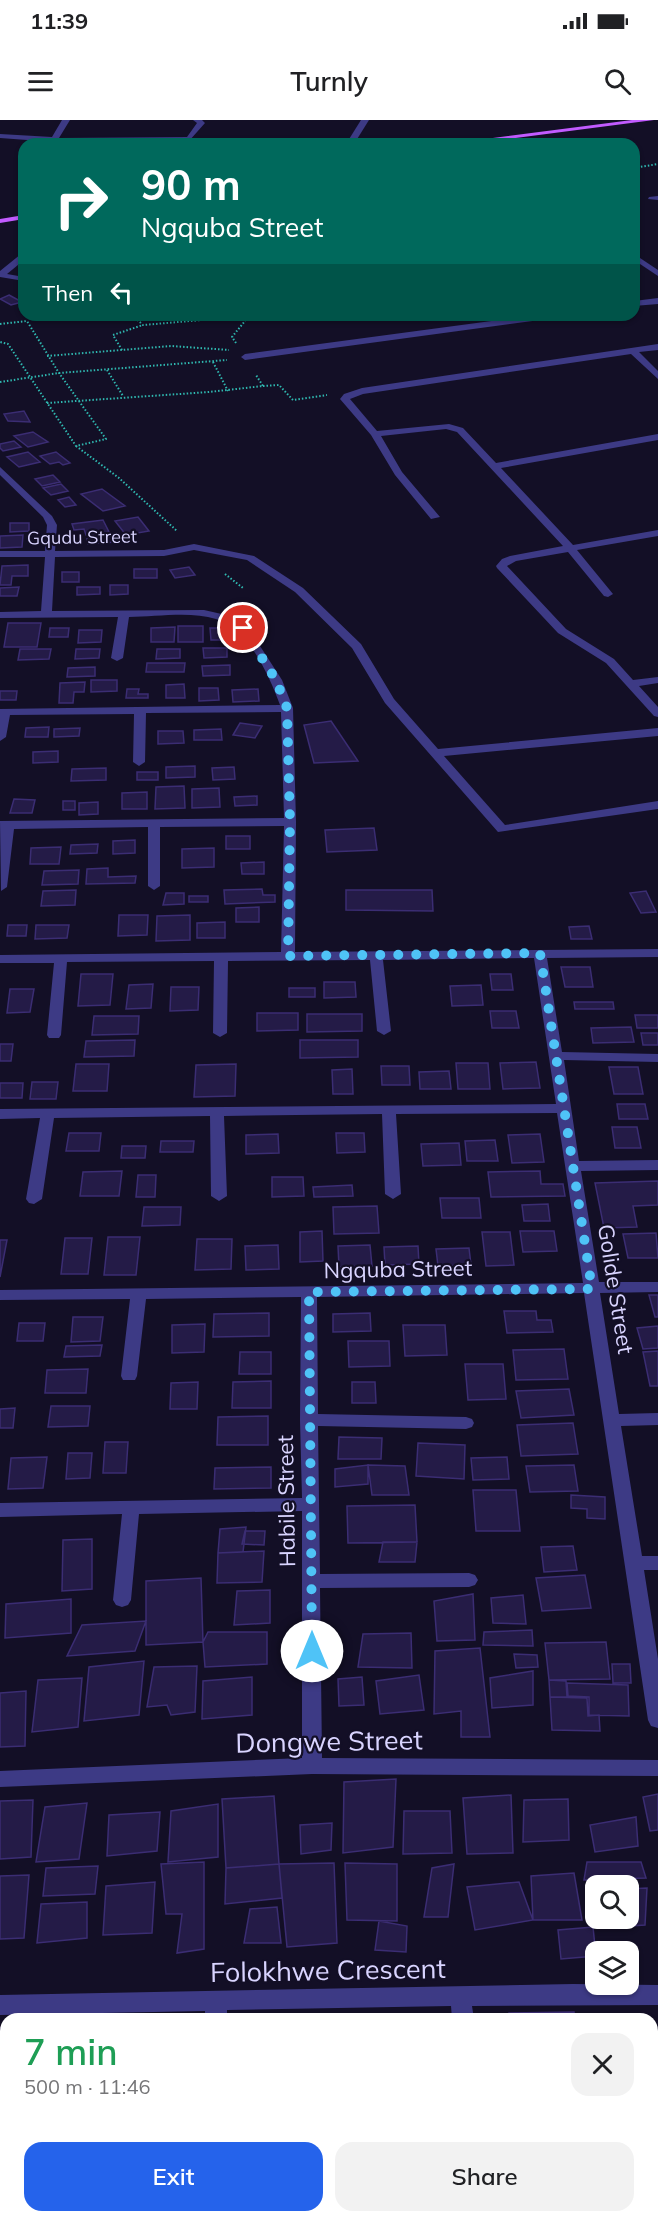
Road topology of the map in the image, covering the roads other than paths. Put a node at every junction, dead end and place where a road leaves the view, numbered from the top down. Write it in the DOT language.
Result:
graph roads {
  1 [pos="66,120"];
  2 [pos="201,120"];
  3 [pos="365,120"];
  4 [pos="643,120"];
  5 [pos="650,120"];
  6 [pos="658,130"];
  7 [pos="0,136"];
  8 [pos="27,138"];
  9 [pos="55,138"];
  10 [pos="192,138"];
  11 [pos="354,138"];
  12 [pos="512,138"];
  13 [pos="18,218"];
  14 [pos="0,221"];
  15 [pos="640,260"];
  16 [pos="18,261"];
  17 [pos="658,274"];
  18 [pos="0,275"];
  19 [pos="18,278"];
  20 [pos="658,301"];
  21 [pos="640,303"];
  22 [pos="507,321"];
  23 [pos="658,347"];
  24 [pos="633,351"];
  25 [pos="244,354"];
  26 [pos="658,376"];
  27 [pos="375,434"];
  28 [pos="658,436"];
  29 [pos="494,466"];
  30 [pos="0,470"];
  31 [pos="435,517"];
  32 [pos="658,533"];
  33 [pos="570,548"];
  34 [pos="0,554"];
  35 [pos="50,554"];
  36 [pos="608,594"];
  37 [pos="46,614"];
  38 [pos="124,614"];
  39 [pos="0,615"];
  40 [pos="117,658"];
  41 [pos="658,680"];
  42 [pos="630,684"];
  43 [pos="287,708"];
  44 [pos="140,711"];
  45 [pos="2,712"];
  46 [pos="658,714"];
  47 [pos="658,732"];
  48 [pos="0,737"];
  49 [pos="433,753"];
  50 [pos="139,762"];
  51 [pos="658,805"];
  52 [pos="290,822"];
  53 [pos="154,824"];
  54 [pos="4,825"];
  55 [pos="154,886"];
  56 [pos="1,887"];
  57 [pos="540,953"];
  58 [pos="658,953"];
  59 [pos="376,955"];
  60 [pos="288,956"];
  61 [pos="220,957"];
  62 [pos="61,958"];
  63 [pos="0,959"];
  64 [pos="384,1031"];
  65 [pos="220,1033"];
  66 [pos="54,1035"];
  67 [pos="555,1056"];
  68 [pos="658,1058"];
  69 [pos="564,1108"];
  70 [pos="389,1110"];
  71 [pos="217,1112"];
  72 [pos="48,1113"];
  73 [pos="0,1114"];
  74 [pos="658,1165"];
  75 [pos="573,1166"];
  76 [pos="393,1194"];
  77 [pos="219,1196"];
  78 [pos="34,1199"];
  79 [pos="658,1287"];
  80 [pos="592,1289"];
  81 [pos="309,1292"];
  82 [pos="139,1293"];
  83 [pos="0,1295"];
  84 [pos="129,1376"];
  85 [pos="658,1419"];
  86 [pos="308,1420"];
  87 [pos="612,1420"];
  88 [pos="466,1423"];
  89 [pos="310,1504"];
  90 [pos="130,1508"];
  91 [pos="0,1510"];
  92 [pos="634,1563"];
  93 [pos="658,1563"];
  94 [pos="469,1580"];
  95 [pos="312,1581"];
  96 [pos="122,1600"];
  97 [pos="658,1720"];
  98 [pos="312,1766"];
  99 [pos="658,1768"];
  100 [pos="0,1779"];
  101 [pos="658,1995"];
  102 [pos="461,1996"];
  103 [pos="0,2005"];
  104 [pos="216,2010"];
  105 [pos="462,2013"];
  1 -- 9 [label="street"];
  2 -- 10 [label="street"];
  3 -- 11 [label="street"];
  4 -- 5 [label="main road"];
  4 -- 6 [label="main road"];
  4 -- 12 [label="main road"];
  7 -- 8 [label="street"];
  13 -- 14 [label="main road"];
  15 -- 17 [label="street"];
  16 -- 18 [label="street"];
  18 -- 19 [label="street"];
  20 -- 21 [label="street"];
  22 -- 25 [label="street"];
  23 -- 24 [label="street"];
  24 -- 26 [label="street"];
  24 -- 27 [label="street"];
  27 -- 29 [label="street"];
  27 -- 31 [label="street"];
  28 -- 29 [label="street"];
  29 -- 33 [label="street"];
  30 -- 35 [label="street"];
  32 -- 33 [label="street"];
  33 -- 36 [label="street"];
  33 -- 42 [label="street"];
  34 -- 35 [label="street, Gqudu Street"];
  35 -- 37 [label="street"];
  35 -- 49 [label="street, Gqudu Street"];
  37 -- 38 [label="street"];
  37 -- 39 [label="street"];
  38 -- 40 [label="street"];
  38 -- 43 [label="street"];
  41 -- 42 [label="street"];
  42 -- 46 [label="street"];
  43 -- 44 [label="street"];
  43 -- 52 [label="street"];
  44 -- 45 [label="street"];
  44 -- 50 [label="street"];
  45 -- 48 [label="street"];
  47 -- 49 [label="street"];
  49 -- 51 [label="street, Gqudu Street"];
  52 -- 53 [label="street"];
  52 -- 60 [label="street"];
  53 -- 54 [label="street"];
  53 -- 55 [label="street"];
  54 -- 56 [label="street"];
  57 -- 58 [label="street"];
  57 -- 59 [label="street"];
  57 -- 67 [label="street, Golide Street"];
  59 -- 60 [label="street"];
  59 -- 64 [label="street"];
  60 -- 61 [label="street"];
  61 -- 62 [label="street"];
  61 -- 65 [label="street"];
  62 -- 63 [label="street"];
  62 -- 66 [label="street"];
  67 -- 68 [label="street"];
  67 -- 69 [label="street, Golide Street"];
  69 -- 70 [label="street"];
  69 -- 75 [label="street, Golide Street"];
  70 -- 71 [label="street"];
  70 -- 76 [label="street"];
  71 -- 72 [label="street"];
  71 -- 77 [label="street"];
  72 -- 73 [label="street"];
  72 -- 78 [label="street"];
  74 -- 75 [label="street"];
  75 -- 80 [label="street, Golide Street"];
  79 -- 80 [label="street, Ngquba Street"];
  80 -- 81 [label="street, Ngquba Street"];
  80 -- 87 [label="street, Golide Street"];
  81 -- 82 [label="street, Ngquba Street"];
  81 -- 86 [label="street, Habile Street"];
  82 -- 83 [label="street, Ngquba Street"];
  82 -- 84 [label="street"];
  85 -- 87 [label="street"];
  86 -- 88 [label="street, Habile Street"];
  86 -- 89 [label="street, Habile Street"];
  87 -- 92 [label="street, Golide Street"];
  89 -- 90 [label="street"];
  89 -- 95 [label="street, Habile Street"];
  90 -- 91 [label="street"];
  90 -- 96 [label="street"];
  92 -- 93 [label="street"];
  92 -- 97 [label="street, Golide Street"];
  94 -- 95 [label="street, Habile Street"];
  95 -- 98 [label="street, Habile Street"];
  98 -- 99 [label="street, Dongwe Street"];
  98 -- 100 [label="street, Dongwe Street"];
  101 -- 102 [label="street, Folokhwe Crescent"];
  102 -- 104 [label="street, Folokhwe Crescent"];
  102 -- 105 [label="street"];
  103 -- 104 [label="street, Folokhwe Crescent"];
}
